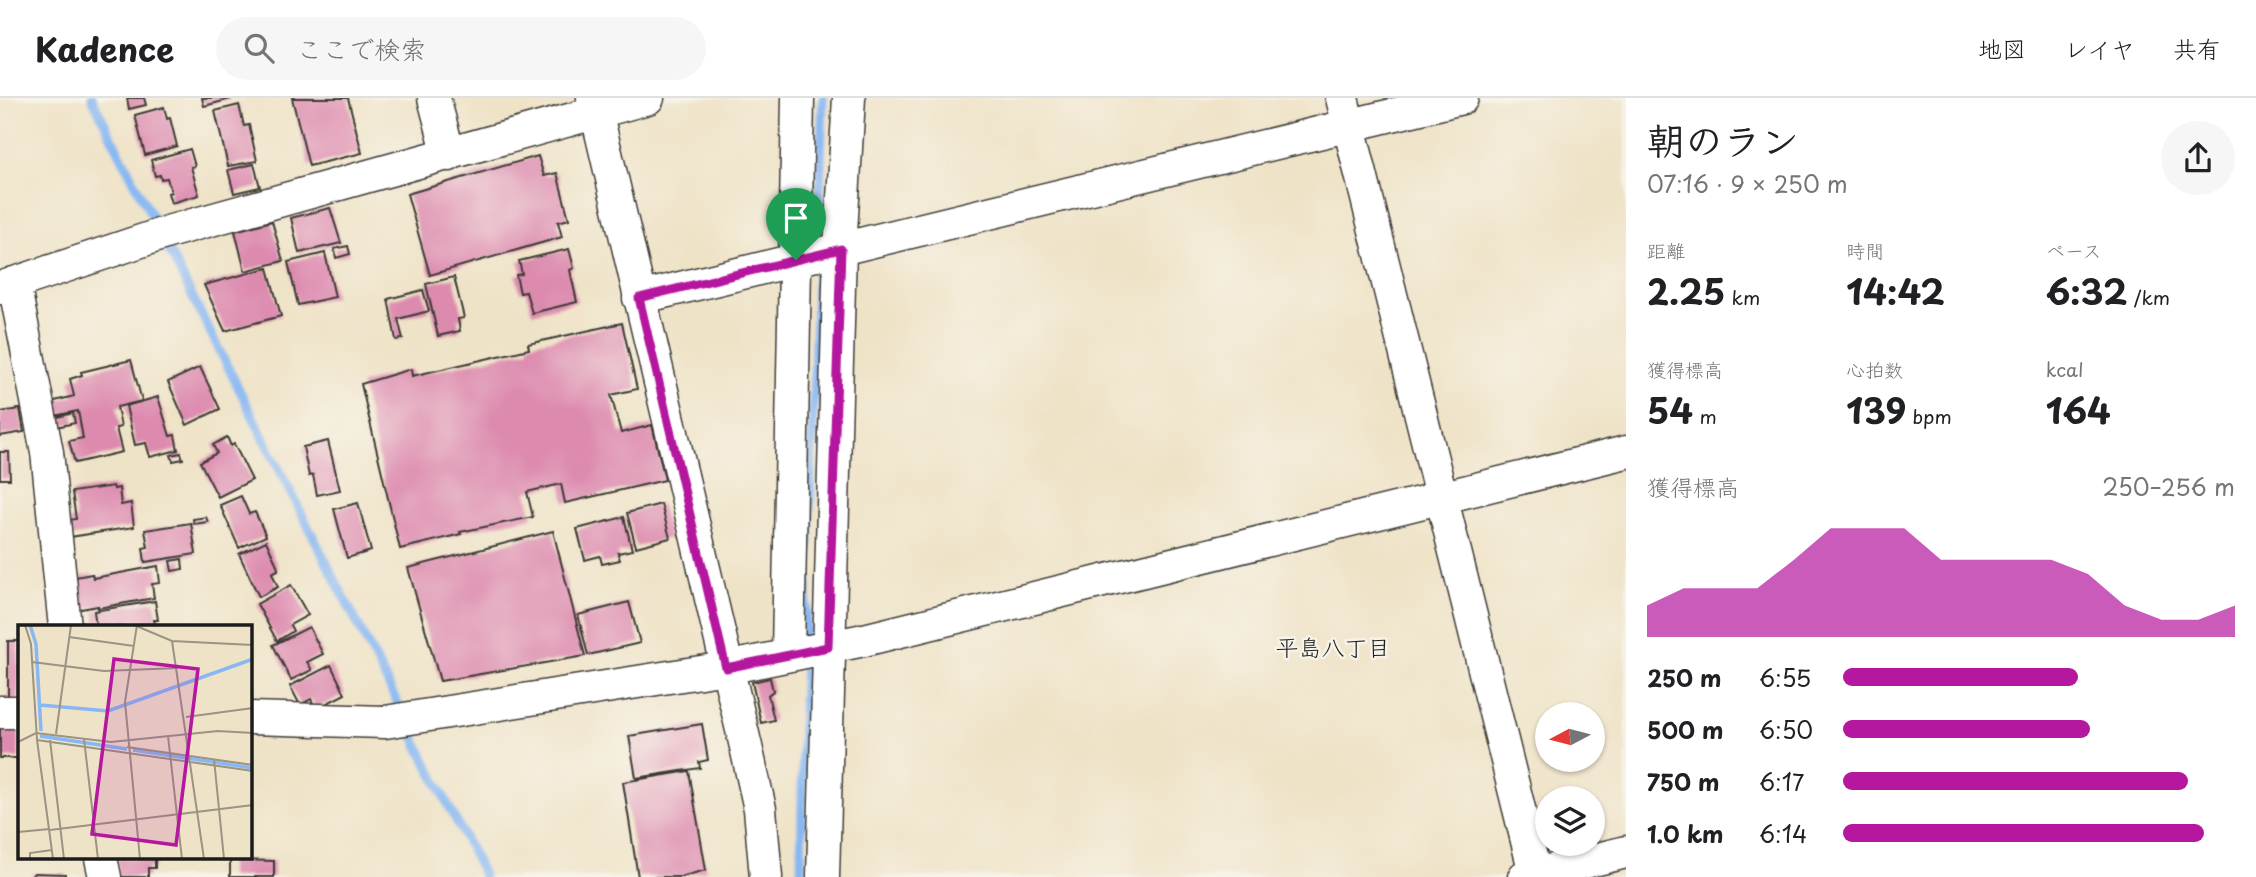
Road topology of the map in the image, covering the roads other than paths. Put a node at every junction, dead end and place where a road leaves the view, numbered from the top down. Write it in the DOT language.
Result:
graph roads {
  1 [pos="434,98"];
  2 [pos="648,98"];
  3 [pos="798,98"];
  4 [pos="849,98"];
  5 [pos="1462,98"];
  6 [pos="594,105"];
  7 [pos="1345,112"];
  8 [pos="449,155"];
  9 [pos="818,254"];
  10 [pos="7,286"];
  11 [pos="639,298"];
  12 [pos="1626,452"];
  13 [pos="1441,496"];
  14 [pos="65,625"];
  15 [pos="806,651"];
  16 [pos="726,668"];
  17 [pos="0,712"];
  18 [pos="18,712"];
  19 [pos="252,719"];
  20 [pos="1626,852"];
  21 [pos="1532,876"];
  22 [pos="766,877"];
  23 [pos="823,877"];
  1 -- 8 [label="street"];
  2 -- 6 [label="street"];
  3 -- 9 [label="street"];
  4 -- 9 [label="street"];
  5 -- 7 [label="street"];
  6 -- 8 [label="street"];
  6 -- 11 [label="street"];
  7 -- 9 [label="street"];
  7 -- 13 [label="street"];
  8 -- 10 [label="street"];
  9 -- 11 [label="street"];
  9 -- 15 [label="street"];
  9 -- 15 [label="street"];
  10 -- 14 [label="street"];
  11 -- 16 [label="street"];
  12 -- 13 [label="street"];
  13 -- 15 [label="street"];
  13 -- 21 [label="street"];
  15 -- 16 [label="street"];
  15 -- 23 [label="street"];
  16 -- 19 [label="street"];
  16 -- 22 [label="street"];
  17 -- 18 [label="street"];
  20 -- 21 [label="street"];
}
